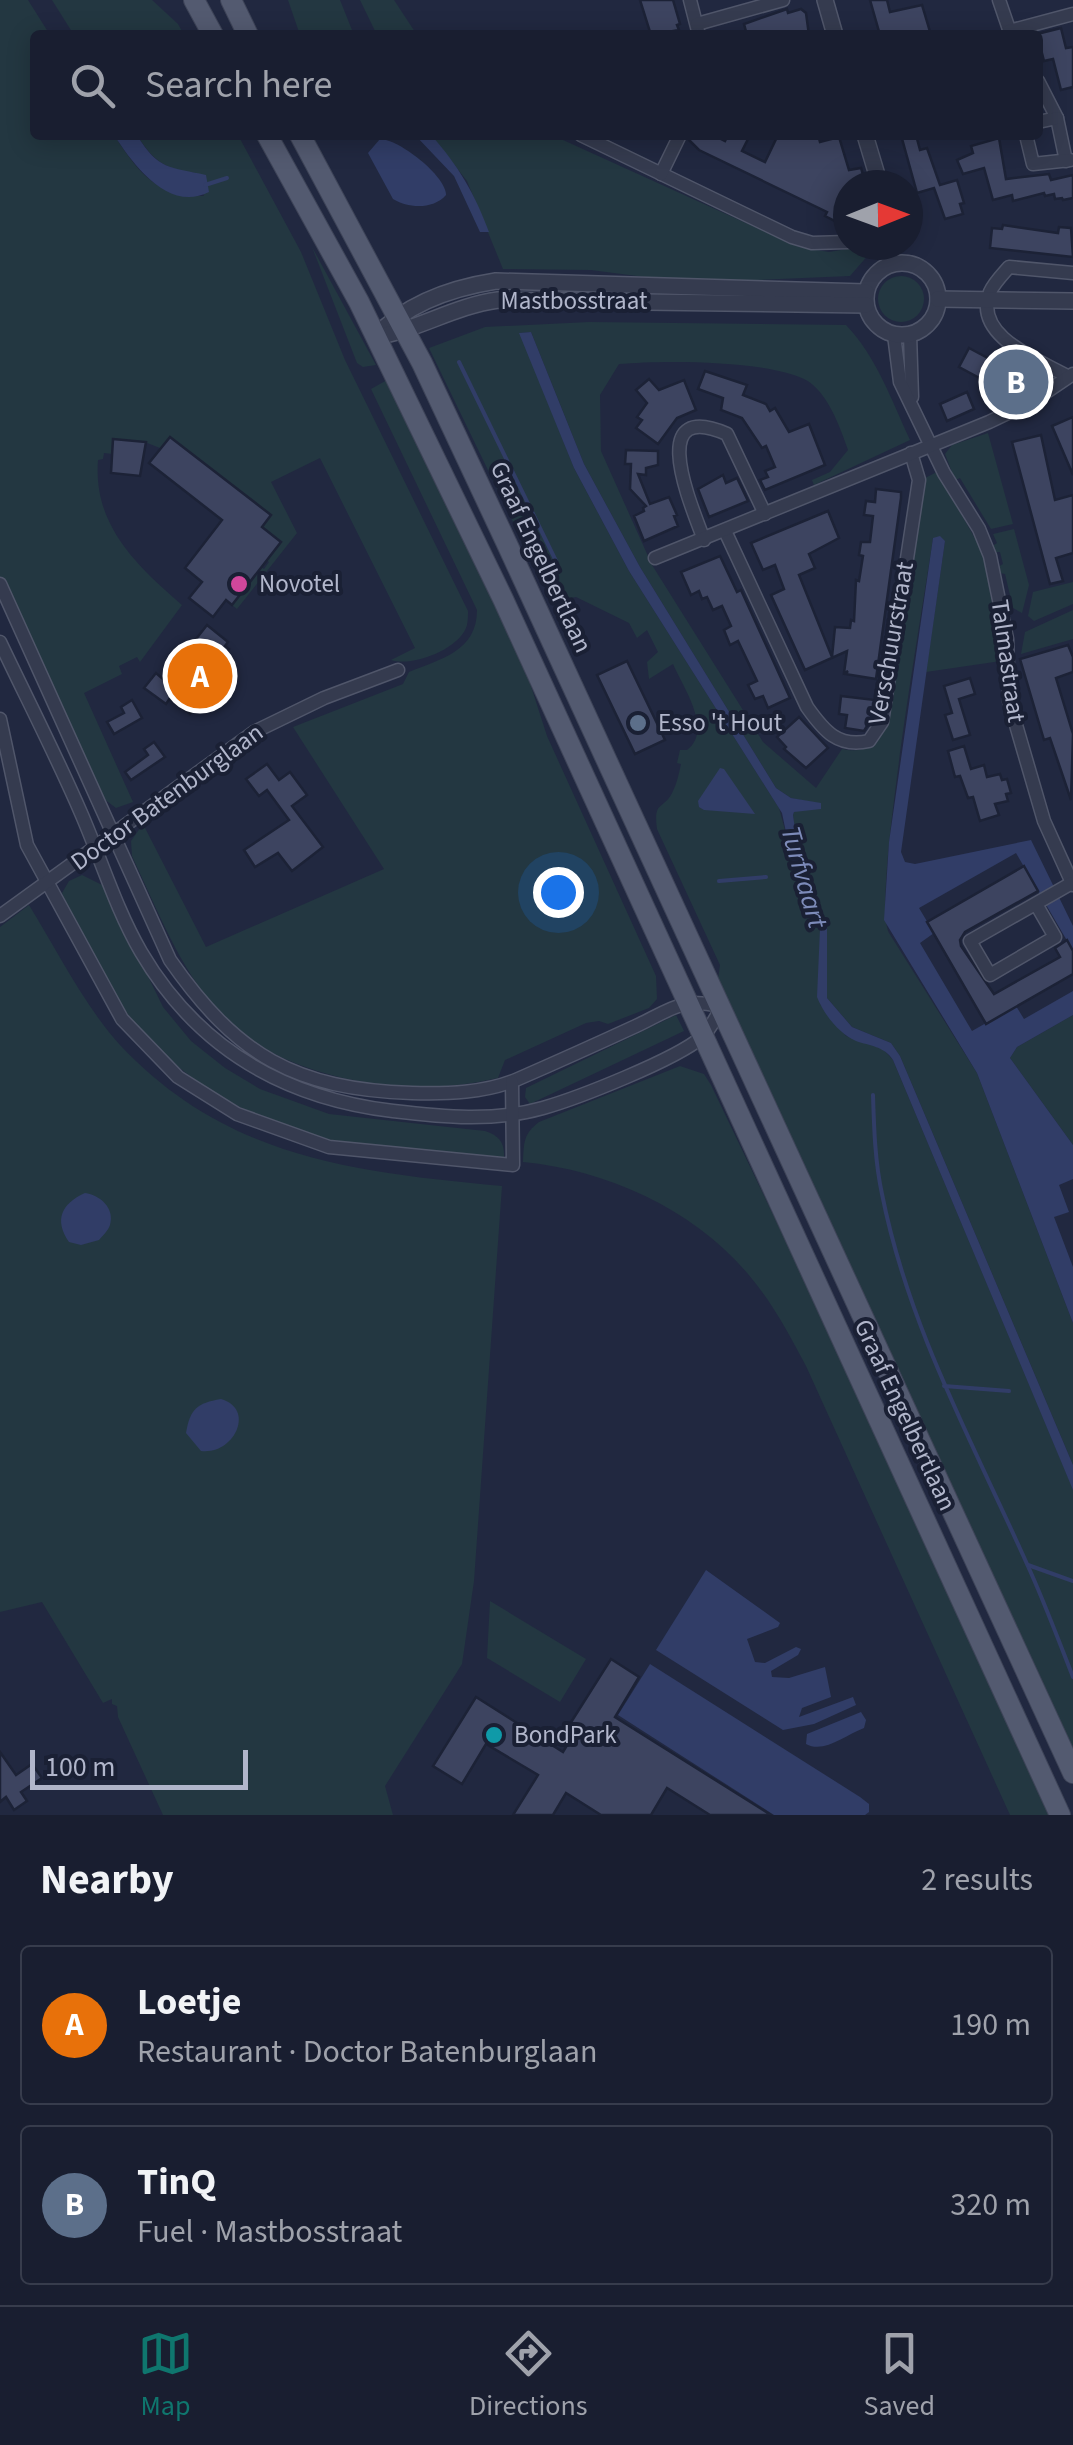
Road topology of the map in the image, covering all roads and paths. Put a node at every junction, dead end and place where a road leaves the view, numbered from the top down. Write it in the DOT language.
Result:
graph roads {
  1 [pos="194,0"];
  2 [pos="231,0"];
  3 [pos="690,0"];
  4 [pos="783,0"];
  5 [pos="825,0"];
  6 [pos="998,0"];
  7 [pos="1073,14"];
  8 [pos="210,30"];
  9 [pos="246,30"];
  10 [pos="698,30"];
  11 [pos="834,30"];
  12 [pos="1009,30"];
  13 [pos="1020,30"];
  14 [pos="1043,91"];
  15 [pos="1057,118"];
  16 [pos="1043,121"];
  17 [pos="270,140"];
  18 [pos="303,140"];
  19 [pos="591,140"];
  20 [pos="678,140"];
  21 [pos="866,140"];
  22 [pos="1027,140"];
  23 [pos="1070,160"];
  24 [pos="876,170"];
  25 [pos="661,174"];
  26 [pos="833,242"];
  27 [pos="897,260"];
  28 [pos="898,260"];
  29 [pos="898,263"];
  30 [pos="1073,273"];
  31 [pos="866,298"];
  32 [pos="938,299"];
  33 [pos="988,300"];
  34 [pos="1073,301"];
  35 [pos="399,324"];
  36 [pos="902,334"];
  37 [pos="375,336"];
  38 [pos="1070,375"];
  39 [pos="930,444"];
  40 [pos="911,453"];
  41 [pos="765,514"];
  42 [pos="726,532"];
  43 [pos="704,540"];
  44 [pos="655,558"];
  45 [pos="0,584"];
  46 [pos="0,642"];
  47 [pos="398,670"];
  48 [pos="0,719"];
  49 [pos="114,835"];
  50 [pos="96,848"];
  51 [pos="47,882"];
  52 [pos="1073,884"];
  53 [pos="1040,902"];
  54 [pos="0,916"];
  55 [pos="688,1002"];
  56 [pos="723,1006"];
  57 [pos="704,1036"];
  58 [pos="512,1082"];
  59 [pos="514,1116"];
  60 [pos="1073,1773"];
  61 [pos="1060,1815"];
  1 -- 8 [label="main road"];
  2 -- 9 [label="main road"];
  3 -- 10 [label="street"];
  4 -- 10 [label="street"];
  5 -- 11 [label="street"];
  6 -- 12 [label="street"];
  7 -- 13 [label="street"];
  14 -- 15 [label="street"];
  15 -- 16 [label="street"];
  15 -- 23 [label="street"];
  17 -- 37 [label="main road, Graaf Engelbertlaan"];
  18 -- 35 [label="main road, Graaf Engelbertlaan"];
  19 -- 25 [label="street"];
  20 -- 25 [label="street"];
  21 -- 24 [label="street"];
  22 -- 23 [label="street"];
  25 -- 26 [label="street"];
  27 -- 29 [label="street"];
  28 -- 29 [label="street"];
  29 -- 31 [label="street"];
  29 -- 32 [label="street"];
  30 -- 33 [label="street"];
  31 -- 35 [label="street, Mastbosstraat"];
  31 -- 36 [label="street"];
  32 -- 33 [label="street"];
  32 -- 36 [label="street"];
  33 -- 34 [label="street"];
  33 -- 38 [label="street"];
  35 -- 37 [label="street, Mastbosstraat"];
  35 -- 56 [label="main road, Graaf Engelbertlaan"];
  36 -- 39 [label="street, Talmastraat"];
  37 -- 55 [label="main road, Graaf Engelbertlaan"];
  38 -- 39 [label="street"];
  39 -- 40 [label="street"];
  39 -- 52 [label="street, Talmastraat"];
  40 -- 41 [label="street"];
  40 -- 42 [label="street, Verschuurstraat"];
  41 -- 42 [label="street"];
  41 -- 43 [label="street"];
  42 -- 43 [label="street"];
  43 -- 44 [label="street"];
  45 -- 49 [label="street"];
  46 -- 50 [label="street"];
  47 -- 49 [label="street, Doctor Batenburglaan"];
  48 -- 51 [label="street"];
  49 -- 50 [label="street, Doctor Batenburglaan"];
  49 -- 58 [label="street"];
  50 -- 51 [label="street, Doctor Batenburglaan"];
  50 -- 59 [label="street"];
  51 -- 54 [label="street, Doctor Batenburglaan"];
  51 -- 59 [label="street"];
  52 -- 53 [label="street"];
  53 -- 53 [label="street"];
  55 -- 56 [label="street"];
  55 -- 57 [label="main road, Graaf Engelbertlaan"];
  55 -- 58 [label="street"];
  56 -- 57 [label="street"];
  56 -- 60 [label="main road, Graaf Engelbertlaan"];
  57 -- 59 [label="street"];
  57 -- 61 [label="main road, Graaf Engelbertlaan"];
  58 -- 59 [label="street"];
}
